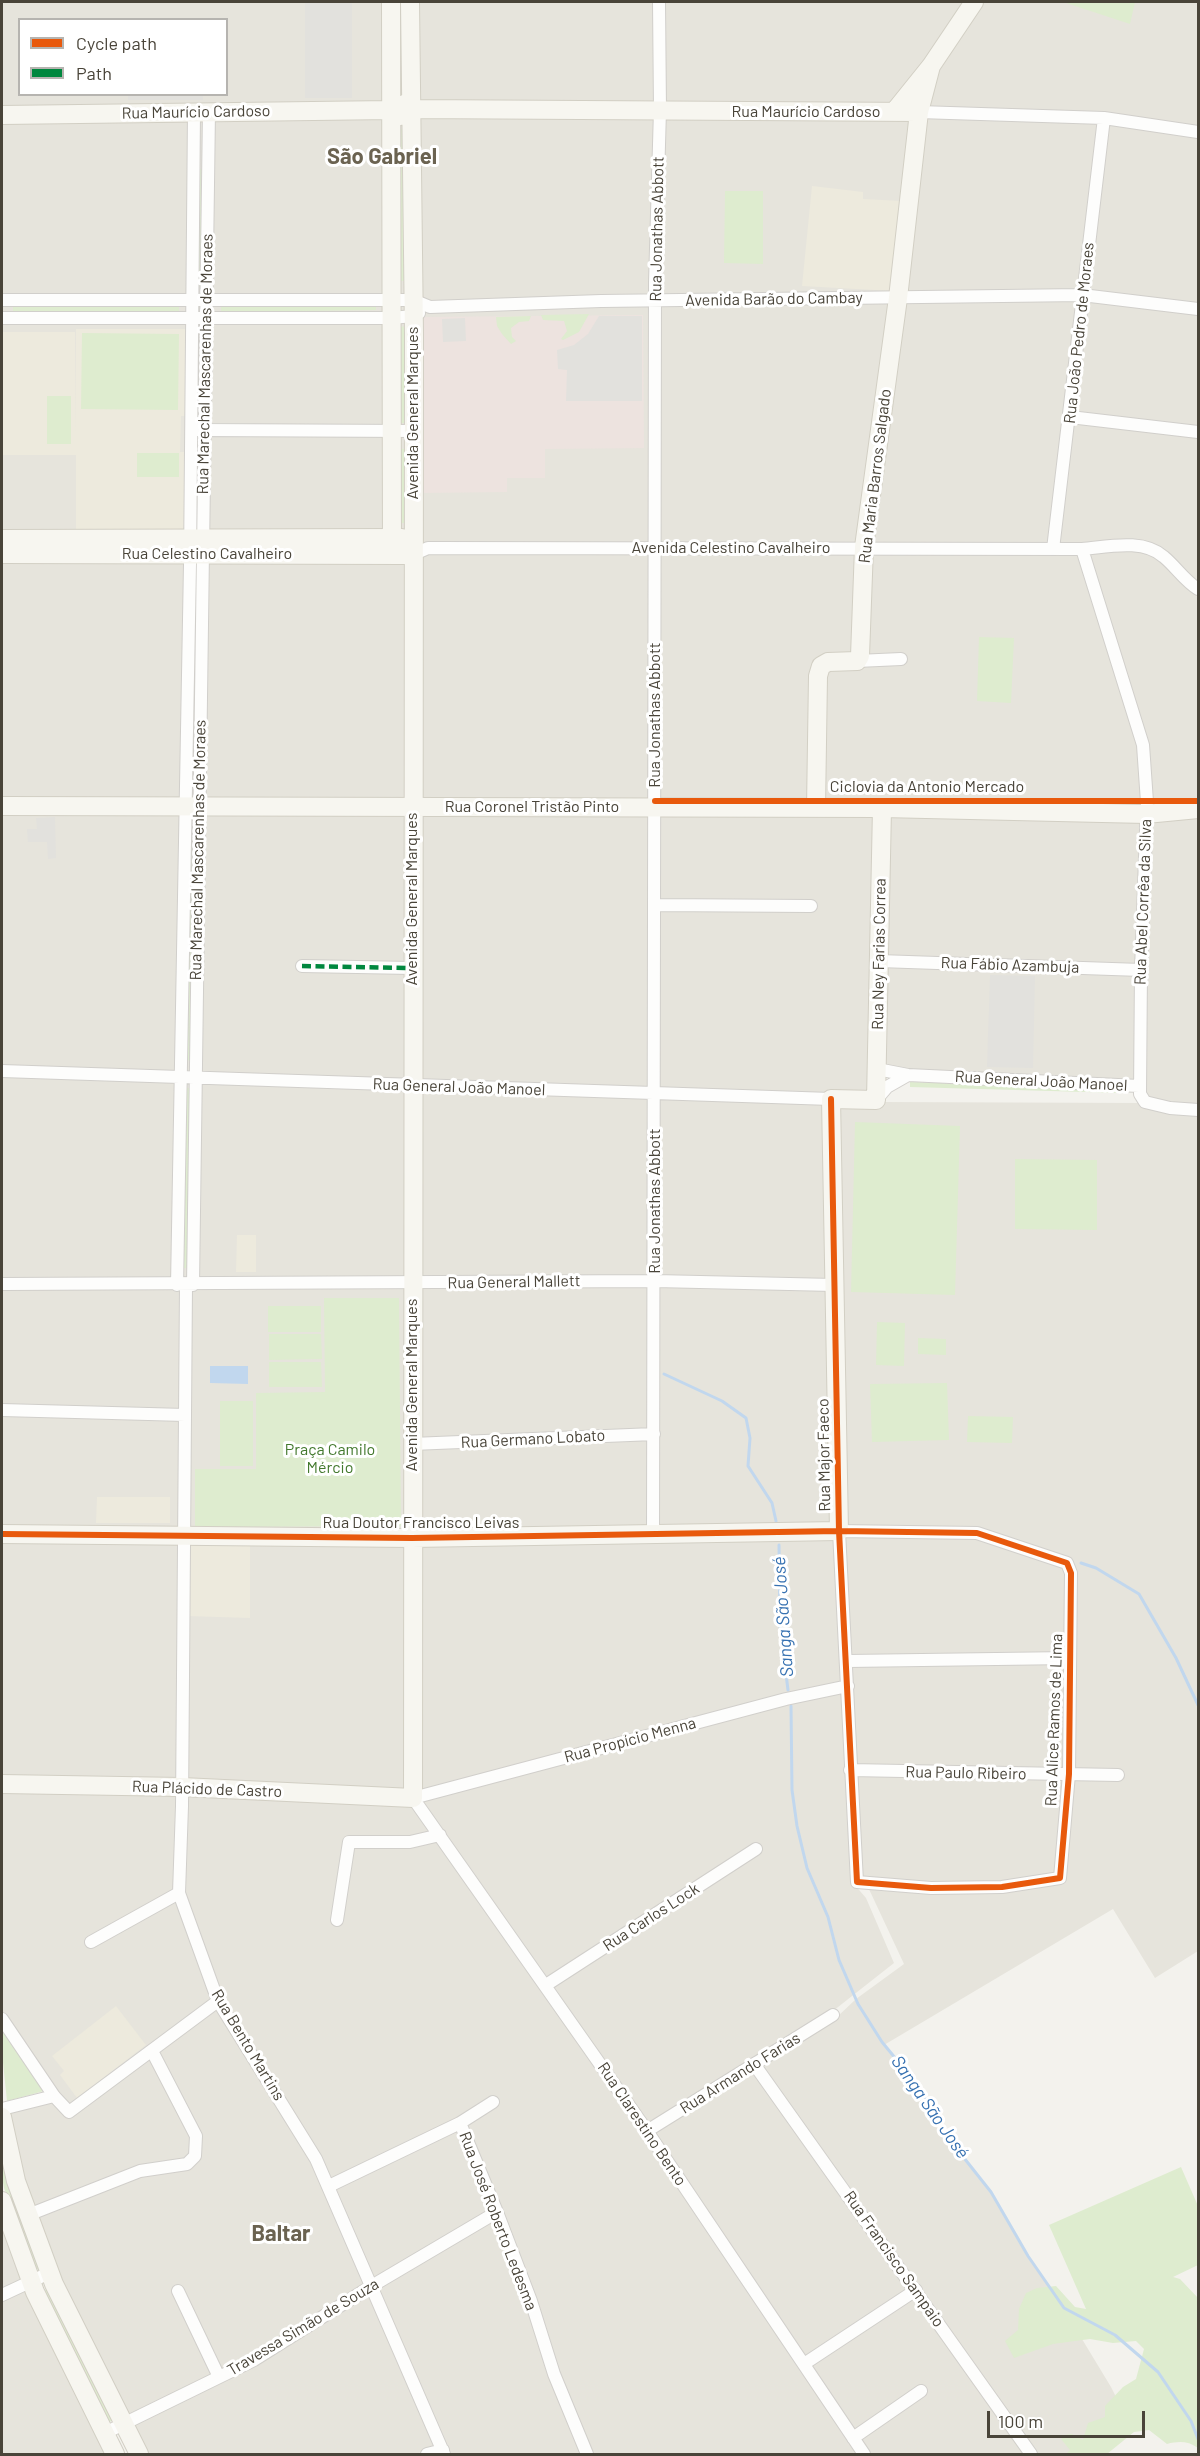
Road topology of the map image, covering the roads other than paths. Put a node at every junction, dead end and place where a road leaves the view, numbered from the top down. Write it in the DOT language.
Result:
graph roads {
  1 [pos="391,2"];
  2 [pos="410,2"];
  3 [pos="659,2"];
  4 [pos="974,2"];
  5 [pos="931,66"];
  6 [pos="412,109"];
  7 [pos="391,110"];
  8 [pos="660,110"];
  9 [pos="201,112"];
  10 [pos="894,112"];
  11 [pos="919,112"];
  12 [pos="2,115"];
  13 [pos="1104,118"];
  14 [pos="1198,132"];
  15 [pos="194,158"];
  16 [pos="208,158"];
  17 [pos="392,207"];
  18 [pos="413,207"];
  19 [pos="1082,295"];
  20 [pos="898,298"];
  21 [pos="2,300"];
  22 [pos="192,300"];
  23 [pos="206,300"];
  24 [pos="655,301"];
  25 [pos="419,308"];
  26 [pos="392,309"];
  27 [pos="1198,309"];
  28 [pos="2,318"];
  29 [pos="192,318"];
  30 [pos="206,318"];
  31 [pos="1070,417"];
  32 [pos="191,430"];
  33 [pos="204,431"];
  34 [pos="392,431"];
  35 [pos="414,431"];
  36 [pos="1198,432"];
  37 [pos="2,540"];
  38 [pos="196,546"];
  39 [pos="392,547"];
  40 [pos="417,547"];
  41 [pos="864,547"];
  42 [pos="655,549"];
  43 [pos="1053,549"];
  44 [pos="1082,549"];
  45 [pos="2,554"];
  46 [pos="1198,589"];
  47 [pos="901,659"];
  48 [pos="857,661"];
  49 [pos="2,806"];
  50 [pos="192,806"];
  51 [pos="412,806"];
  52 [pos="655,807"];
  53 [pos="816,808"];
  54 [pos="882,808"];
  55 [pos="1198,809"];
  56 [pos="1146,814"];
  57 [pos="655,905"];
  58 [pos="811,906"];
  59 [pos="879,961"];
  60 [pos="302,966"];
  61 [pos="412,968"];
  62 [pos="1141,970"];
  63 [pos="877,1069"];
  64 [pos="2,1071"];
  65 [pos="908,1075"];
  66 [pos="181,1077"];
  67 [pos="195,1078"];
  68 [pos="412,1086"];
  69 [pos="1139,1086"];
  70 [pos="655,1094"];
  71 [pos="831,1099"];
  72 [pos="876,1100"];
  73 [pos="1198,1110"];
  74 [pos="655,1281"];
  75 [pos="412,1283"];
  76 [pos="2,1284"];
  77 [pos="185,1285"];
  78 [pos="834,1285"];
  79 [pos="2,1410"];
  80 [pos="185,1415"];
  81 [pos="654,1434"];
  82 [pos="412,1444"];
  83 [pos="840,1531"];
  84 [pos="2,1534"];
  85 [pos="183,1535"];
  86 [pos="653,1536"];
  87 [pos="412,1538"];
  88 [pos="1070,1658"];
  89 [pos="848,1661"];
  90 [pos="848,1686"];
  91 [pos="850,1770"];
  92 [pos="1069,1774"];
  93 [pos="1118,1775"];
  94 [pos="2,1784"];
  95 [pos="182,1787"];
  96 [pos="413,1797"];
  97 [pos="440,1835"];
  98 [pos="756,1850"];
  99 [pos="1060,1878"];
  100 [pos="179,1893"];
  101 [pos="338,1920"];
  102 [pos="91,1942"];
  103 [pos="546,1985"];
  104 [pos="218,2001"];
  105 [pos="833,2015"];
  106 [pos="2,2019"];
  107 [pos="152,2051"];
  108 [pos="754,2064"];
  109 [pos="54,2096"];
  110 [pos="493,2102"];
  111 [pos="2,2109"];
  112 [pos="2,2117"];
  113 [pos="460,2123"];
  114 [pos="647,2131"];
  115 [pos="330,2186"];
  116 [pos="2,2201"];
  117 [pos="497,2212"];
  118 [pos="28,2215"];
  119 [pos="49,2273"];
  120 [pos="31,2280"];
  121 [pos="370,2287"];
  122 [pos="916,2290"];
  123 [pos="178,2291"];
  124 [pos="2,2295"];
  125 [pos="804,2364"];
  126 [pos="219,2378"];
  127 [pos="921,2391"];
  128 [pos="124,2424"];
  129 [pos="105,2433"];
  130 [pos="853,2438"];
  131 [pos="443,2452"];
  132 [pos="115,2454"];
  133 [pos="139,2454"];
  134 [pos="427,2454"];
  135 [pos="587,2454"];
  136 [pos="864,2454"];
  137 [pos="1031,2454"];
  1 -- 7 [label="main road, Avenida General Marques"];
  2 -- 6 [label="main road, Avenida General Marques"];
  3 -- 8 [label="street, Rua Jonathas Abbott"];
  4 -- 5 [label="main road"];
  5 -- 10 [label="main road"];
  5 -- 11 [label="main road, Rua Maria Barros Salgado"];
  6 -- 7 [label="main road, Rua Maurício Cardoso"];
  6 -- 8 [label="main road, Rua Maurício Cardoso"];
  6 -- 18 [label="main road, Avenida General Marques"];
  7 -- 9 [label="main road, Rua Maurício Cardoso"];
  7 -- 17 [label="main road, Avenida General Marques"];
  8 -- 10 [label="main road, Rua Maurício Cardoso"];
  8 -- 24 [label="street, Rua Jonathas Abbott"];
  9 -- 12 [label="main road, Rua Maurício Cardoso"];
  9 -- 15 [label="street, Rua Marechal Mascarenhas de Moraes"];
  9 -- 16 [label="street, Rua Marechal Mascarenhas de Moraes"];
  10 -- 11 [label="main road, Rua Maurício Cardoso"];
  11 -- 13 [label="street, Rua Maurício Cardoso"];
  11 -- 20 [label="main road, Rua Maria Barros Salgado"];
  13 -- 14 [label="street, Rua Maurício Cardoso"];
  13 -- 19 [label="street, Rua João Pedro de Moraes"];
  15 -- 16 [label="street"];
  15 -- 22 [label="street, Rua Marechal Mascarenhas de Moraes"];
  16 -- 23 [label="street, Rua Marechal Mascarenhas de Moraes"];
  17 -- 18 [label="main road"];
  17 -- 26 [label="main road, Avenida General Marques"];
  18 -- 25 [label="main road, Avenida General Marques"];
  19 -- 20 [label="street, Avenida Barão do Cambay"];
  19 -- 27 [label="street, Avenida Barão do Cambay"];
  19 -- 31 [label="street, Rua João Pedro de Moraes"];
  20 -- 24 [label="street, Avenida Barão do Cambay"];
  20 -- 41 [label="main road, Rua Maria Barros Salgado"];
  21 -- 22 [label="street, Avenida Barão do Cambay"];
  22 -- 23 [label="street, Avenida Barão do Cambay"];
  22 -- 29 [label="street, Rua Marechal Mascarenhas de Moraes"];
  23 -- 26 [label="street, Avenida Barão do Cambay"];
  23 -- 30 [label="street, Rua Marechal Mascarenhas de Moraes"];
  24 -- 25 [label="street, Avenida Barão do Cambay"];
  24 -- 42 [label="street, Rua Jonathas Abbott"];
  25 -- 26 [label="street, Avenida Barão do Cambay"];
  25 -- 26 [label="street, Avenida Barão do Cambay"];
  25 -- 35 [label="main road, Avenida General Marques"];
  26 -- 30 [label="street, Avenida Barão do Cambay"];
  26 -- 34 [label="main road, Avenida General Marques"];
  28 -- 29 [label="street, Avenida Barão do Cambay"];
  29 -- 30 [label="street, Avenida Barão do Cambay"];
  29 -- 32 [label="street, Rua Marechal Mascarenhas de Moraes"];
  30 -- 33 [label="street, Rua Marechal Mascarenhas de Moraes"];
  31 -- 36 [label="street"];
  31 -- 43 [label="street, Rua João Pedro de Moraes"];
  32 -- 33 [label="street"];
  32 -- 38 [label="street, Rua Marechal Mascarenhas de Moraes"];
  33 -- 34 [label="street"];
  33 -- 38 [label="street, Rua Marechal Mascarenhas de Moraes"];
  34 -- 35 [label="street"];
  34 -- 39 [label="main road, Avenida General Marques"];
  35 -- 40 [label="main road, Avenida General Marques"];
  37 -- 38 [label="main road, Rua Celestino Cavalheiro"];
  38 -- 39 [label="main road, Rua Celestino Cavalheiro"];
  38 -- 45 [label="main road, Rua Celestino Cavalheiro"];
  38 -- 50 [label="street, Rua Marechal Mascarenhas de Moraes"];
  39 -- 40 [label="main road, Rua Celestino Cavalheiro"];
  40 -- 42 [label="street, Avenida Celestino Cavalheiro"];
  40 -- 51 [label="main road, Avenida General Marques"];
  41 -- 42 [label="street, Avenida Celestino Cavalheiro"];
  41 -- 43 [label="street, Avenida Celestino Cavalheiro"];
  41 -- 48 [label="main road, Rua Maria Barros Salgado"];
  42 -- 52 [label="street, Rua Jonathas Abbott"];
  43 -- 44 [label="street, Avenida Celestino Cavalheiro"];
  44 -- 46 [label="street, Avenida Celestino Cavalheiro"];
  44 -- 56 [label="street, Rua Abel Corrêa da Silva"];
  47 -- 48 [label="street"];
  48 -- 53 [label="main road"];
  49 -- 50 [label="main road, Rua Coronel Tristão Pinto"];
  50 -- 51 [label="main road, Rua Coronel Tristão Pinto"];
  50 -- 66 [label="street, Rua Marechal Mascarenhas de Moraes"];
  50 -- 67 [label="street, Rua Marechal Mascarenhas de Moraes"];
  51 -- 52 [label="main road, Rua Coronel Tristão Pinto"];
  51 -- 61 [label="main road, Avenida General Marques"];
  52 -- 53 [label="main road, Rua Coronel Tristão Pinto"];
  52 -- 57 [label="street, Rua Jonathas Abbott"];
  53 -- 54 [label="main road, Rua Coronel Tristão Pinto"];
  54 -- 56 [label="main road, Rua Coronel Tristão Pinto"];
  54 -- 59 [label="main road, Rua Ney Farias Correa"];
  55 -- 56 [label="main road, Rua Coronel Tristão Pinto"];
  56 -- 62 [label="street, Rua Abel Corrêa da Silva"];
  57 -- 58 [label="street"];
  57 -- 70 [label="street, Rua Jonathas Abbott"];
  59 -- 62 [label="street, Rua Fábio Azambuja"];
  59 -- 63 [label="main road, Rua Ney Farias Correa"];
  60 -- 61 [label="street"];
  61 -- 68 [label="main road, Avenida General Marques"];
  62 -- 69 [label="street, Rua Abel Corrêa da Silva"];
  63 -- 65 [label="street, Rua General João Manoel"];
  63 -- 72 [label="main road, Rua Ney Farias Correa"];
  64 -- 66 [label="street, Rua General João Manoel"];
  65 -- 69 [label="street, Rua General João Manoel"];
  65 -- 72 [label="street"];
  66 -- 67 [label="street, Rua General João Manoel"];
  66 -- 77 [label="street, Rua Marechal Mascarenhas de Moraes"];
  67 -- 68 [label="street, Rua General João Manoel"];
  67 -- 77 [label="street, Rua Marechal Mascarenhas de Moraes"];
  68 -- 70 [label="street, Rua General João Manoel"];
  68 -- 75 [label="main road, Avenida General Marques"];
  69 -- 73 [label="street, Rua General João Manoel"];
  70 -- 71 [label="street, Rua General João Manoel"];
  70 -- 74 [label="street, Rua Jonathas Abbott"];
  71 -- 72 [label="main road, Rua General João Manoel"];
  71 -- 78 [label="main road, Rua Major Faeco"];
  74 -- 75 [label="street, Rua General Mallett"];
  74 -- 78 [label="street, Rua General Mallett"];
  74 -- 81 [label="street, Rua Jonathas Abbott"];
  75 -- 77 [label="street, Rua General Mallett"];
  75 -- 82 [label="main road, Avenida General Marques"];
  76 -- 77 [label="street, Rua General Mallett"];
  77 -- 80 [label="street, Rua Marechal Mascarenhas de Moraes"];
  78 -- 83 [label="main road, Rua Major Faeco"];
  79 -- 80 [label="street"];
  80 -- 85 [label="street, Rua Marechal Mascarenhas de Moraes"];
  81 -- 82 [label="street, Rua Germano Lobato"];
  81 -- 86 [label="street, Rua Jonathas Abbott"];
  82 -- 87 [label="main road, Avenida General Marques"];
  83 -- 86 [label="main road, Rua Doutor Francisco Leivas"];
  83 -- 88 [label="street, Rua Alice Ramos de Lima"];
  83 -- 89 [label="street, Rua Major Faeco"];
  84 -- 85 [label="main road, Rua Doutor Francisco Leivas"];
  85 -- 87 [label="main road, Rua Doutor Francisco Leivas"];
  85 -- 95 [label="street, Rua Bento Martins"];
  86 -- 87 [label="main road, Rua Doutor Francisco Leivas"];
  87 -- 96 [label="main road, Avenida General Marques"];
  88 -- 89 [label="street"];
  88 -- 92 [label="street, Rua Alice Ramos de Lima"];
  89 -- 90 [label="street, Rua Major Faeco"];
  90 -- 91 [label="street, Rua Major Faeco"];
  90 -- 96 [label="street, Rua Propício Menna"];
  91 -- 92 [label="street, Rua Paulo Ribeiro"];
  91 -- 99 [label="street, Rua Major Faeco"];
  92 -- 93 [label="street, Rua Paulo Ribeiro"];
  92 -- 99 [label="street, Rua Alice Ramos de Lima"];
  94 -- 95 [label="main road, Rua Plácido de Castro"];
  95 -- 96 [label="main road, Rua Plácido de Castro"];
  95 -- 100 [label="street, Rua Bento Martins"];
  96 -- 97 [label="street, Rua Clarestino Bento"];
  97 -- 101 [label="street"];
  97 -- 103 [label="street, Rua Clarestino Bento"];
  98 -- 103 [label="street, Rua Carlos Lock"];
  100 -- 102 [label="street"];
  100 -- 104 [label="street, Rua Bento Martins"];
  103 -- 114 [label="street, Rua Clarestino Bento"];
  104 -- 107 [label="street"];
  104 -- 115 [label="street, Rua Bento Martins"];
  105 -- 108 [label="street, Rua Armando Farias"];
  106 -- 109 [label="street"];
  107 -- 109 [label="street"];
  107 -- 118 [label="street"];
  108 -- 114 [label="street, Rua Armando Farias"];
  108 -- 122 [label="street, Rua Francisco Sampaio"];
  109 -- 111 [label="street"];
  110 -- 113 [label="street"];
  112 -- 118 [label="main road"];
  113 -- 115 [label="street, Rua José Roberto Ledesma"];
  113 -- 117 [label="street, Rua José Roberto Ledesma"];
  114 -- 125 [label="street, Rua Clarestino Bento"];
  115 -- 121 [label="street, Rua Bento Martins"];
  116 -- 120 [label="main road"];
  117 -- 121 [label="street, Travessa Simão de Souza"];
  117 -- 135 [label="street, Rua José Roberto Ledesma"];
  118 -- 119 [label="main road"];
  119 -- 120 [label="street"];
  119 -- 128 [label="main road"];
  120 -- 124 [label="street"];
  120 -- 129 [label="main road"];
  121 -- 126 [label="street, Travessa Simão de Souza"];
  121 -- 131 [label="street, Rua Bento Martins"];
  122 -- 125 [label="street"];
  122 -- 137 [label="street, Rua Francisco Sampaio"];
  123 -- 126 [label="street"];
  125 -- 130 [label="street, Rua Clarestino Bento"];
  126 -- 128 [label="street, Travessa Simão de Souza"];
  127 -- 130 [label="street"];
  128 -- 129 [label="street, Travessa Simão de Souza"];
  128 -- 133 [label="main road"];
  129 -- 132 [label="main road"];
  130 -- 136 [label="street, Rua Clarestino Bento"];
  131 -- 134 [label="street"];
}
